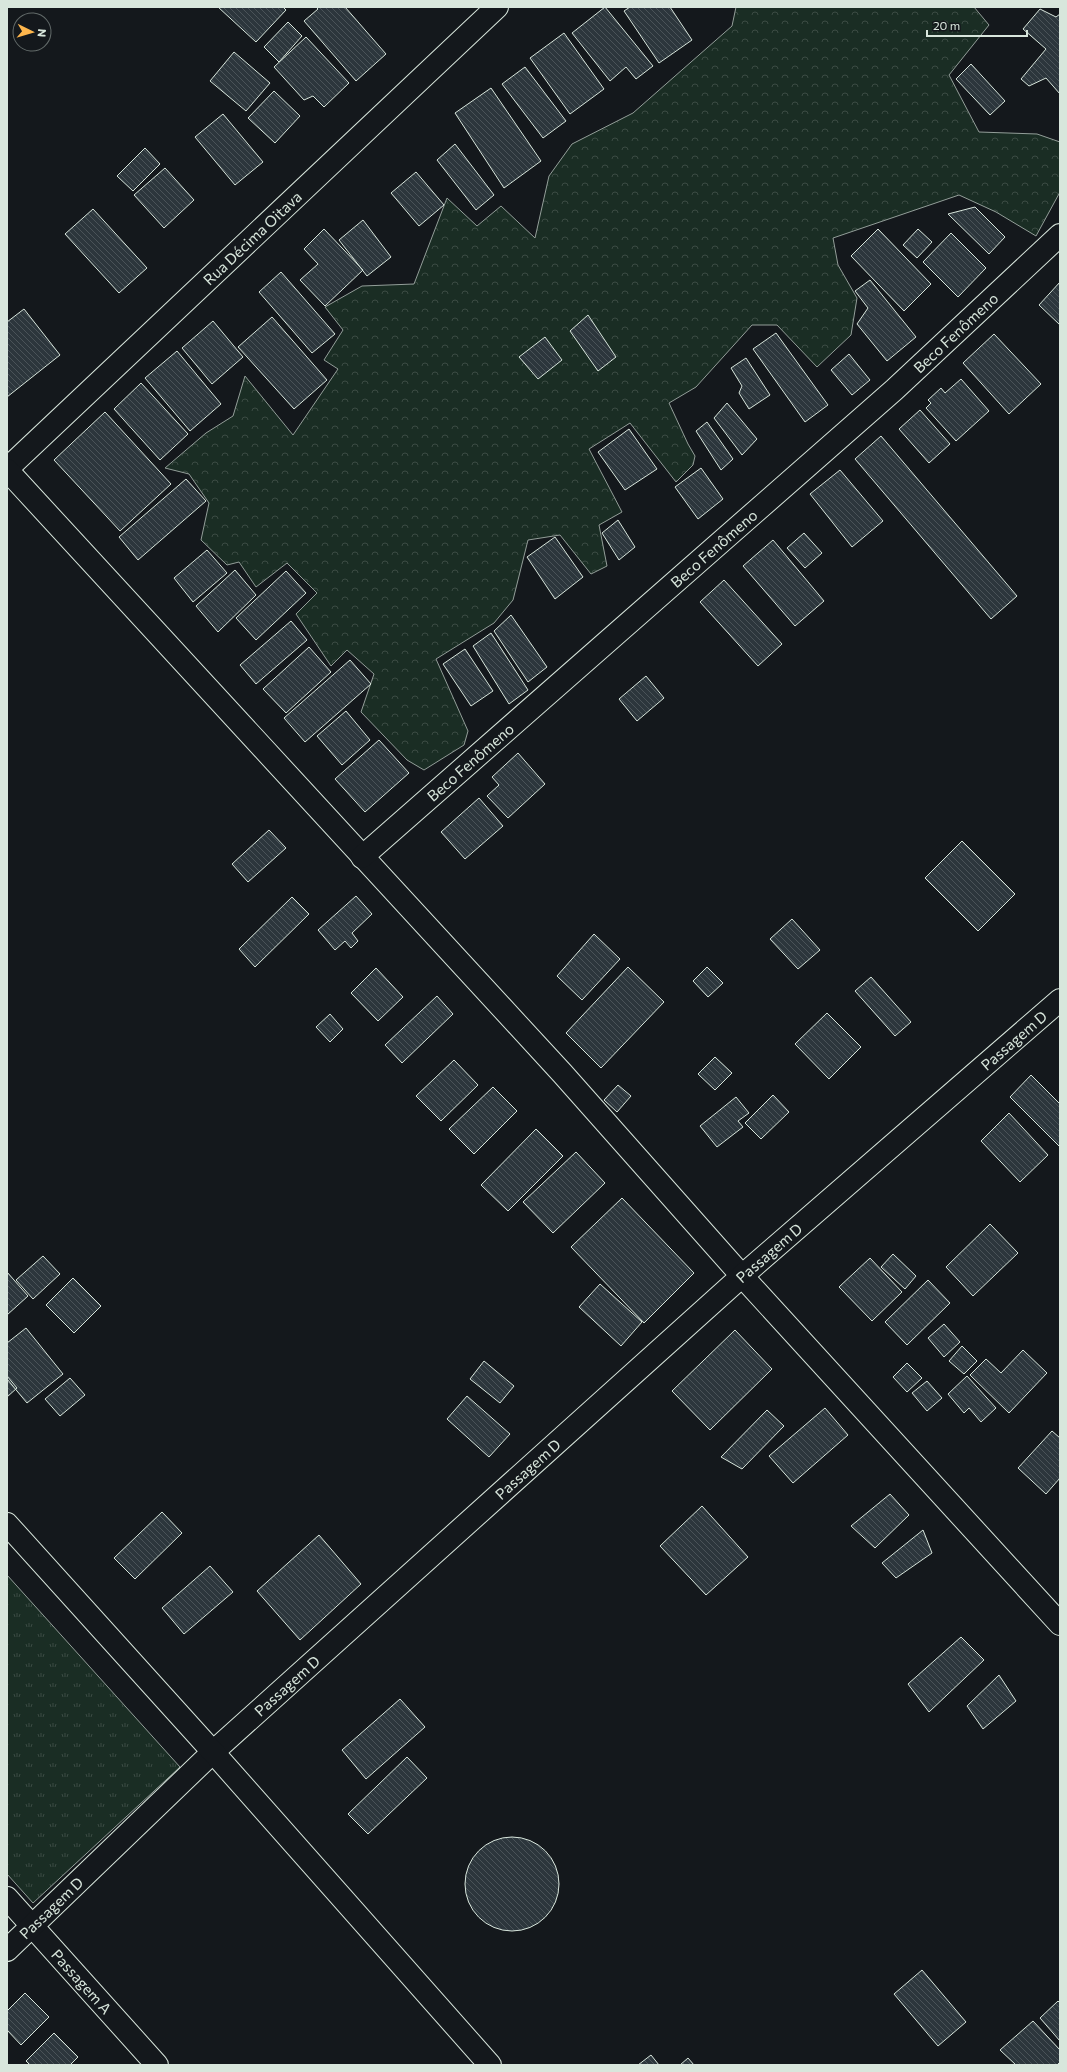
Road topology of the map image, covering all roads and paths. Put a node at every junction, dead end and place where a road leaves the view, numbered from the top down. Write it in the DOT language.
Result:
graph roads {
  1 [pos="497,7"];
  2 [pos="1060,235"];
  3 [pos="7,470"];
  4 [pos="362,857"];
  5 [pos="1060,1000"];
  6 [pos="742,1276"];
  7 [pos="7,1524"];
  8 [pos="1060,1624"];
  9 [pos="213,1752"];
  10 [pos="7,1898"];
  11 [pos="33,1927"];
  12 [pos="7,1950"];
  13 [pos="157,2065"];
  14 [pos="490,2065"];
  1 -- 3 [label="street, Rua Décima Oitava"];
  2 -- 4 [label="street, Beco Fenômeno"];
  3 -- 4 [label="street"];
  4 -- 6 [label="street"];
  5 -- 6 [label="street, Passagem D"];
  6 -- 8 [label="street"];
  6 -- 9 [label="street, Passagem D"];
  7 -- 9 [label="street"];
  9 -- 11 [label="street, Passagem D"];
  9 -- 14 [label="street"];
  10 -- 11 [label="street, Passagem A"];
  11 -- 12 [label="street, Passagem D"];
  11 -- 13 [label="street, Passagem A"];
}
